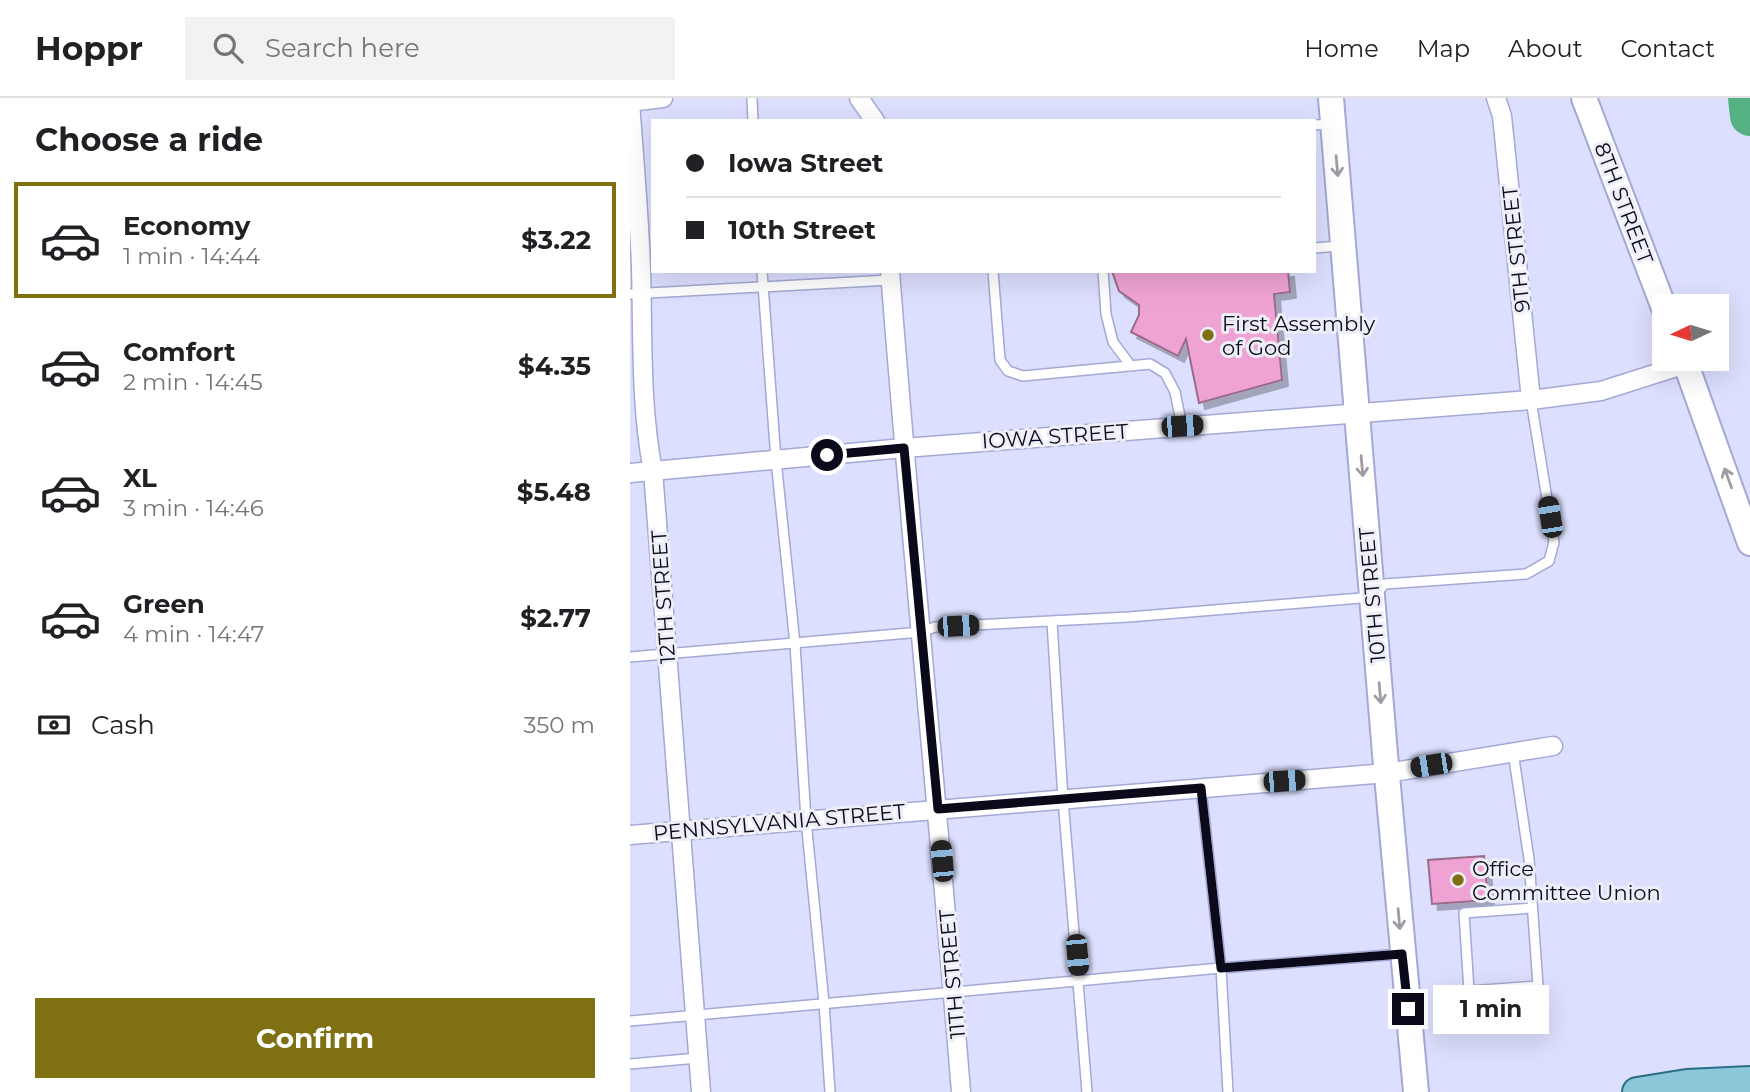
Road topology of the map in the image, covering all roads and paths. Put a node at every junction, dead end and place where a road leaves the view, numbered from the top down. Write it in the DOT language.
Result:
graph roads {
  1 [pos="663,98"];
  2 [pos="752,98"];
  3 [pos="859,98"];
  4 [pos="1331,98"];
  5 [pos="1496,98"];
  6 [pos="1584,98"];
  7 [pos="630,102"];
  8 [pos="753,119"];
  9 [pos="874,119"];
  10 [pos="1324,124"];
  11 [pos="1344,246"];
  12 [pos="1316,248"];
  13 [pos="762,273"];
  14 [pos="993,273"];
  15 [pos="1104,273"];
  16 [pos="890,276"];
  17 [pos="762,286"];
  18 [pos="636,294"];
  19 [pos="1659,294"];
  20 [pos="1130,366"];
  21 [pos="1657,371"];
  22 [pos="1689,371"];
  23 [pos="1531,400"];
  24 [pos="1358,413"];
  25 [pos="1182,426"];
  26 [pos="904,448"];
  27 [pos="776,460"];
  28 [pos="653,471"];
  29 [pos="630,473"];
  30 [pos="1750,542"];
  31 [pos="1373,597"];
  32 [pos="1052,622"];
  33 [pos="921,632"];
  34 [pos="795,644"];
  35 [pos="667,653"];
  36 [pos="630,657"];
  37 [pos="1553,746"];
  38 [pos="1513,752"];
  39 [pos="1387,773"];
  40 [pos="1201,788"];
  41 [pos="1063,799"];
  42 [pos="938,809"];
  43 [pos="806,820"];
  44 [pos="680,831"];
  45 [pos="630,835"];
  46 [pos="1532,908"];
  47 [pos="1402,954"];
  48 [pos="1221,968"];
  49 [pos="1079,981"];
  50 [pos="953,991"];
  51 [pos="824,1003"];
  52 [pos="695,1015"];
  53 [pos="630,1021"];
  54 [pos="698,1058"];
  55 [pos="630,1064"];
  56 [pos="1750,1081"];
  57 [pos="701,1092"];
  58 [pos="830,1092"];
  59 [pos="961,1092"];
  60 [pos="1087,1092"];
  61 [pos="1228,1092"];
  62 [pos="1416,1092"];
  63 [pos="1637,1092"];
  1 -- 7 [label="street"];
  2 -- 8 [label="lane"];
  3 -- 9 [label="street"];
  4 -- 10 [label="main road, 10TH STREET"];
  5 -- 23 [label="street, 9TH STREET"];
  6 -- 19 [label="main road, 8TH STREET"];
  7 -- 18 [label="street, 12TH STREET"];
  10 -- 11 [label="main road, 10TH STREET, one-way"];
  11 -- 12 [label="lane"];
  11 -- 24 [label="main road, 10TH STREET"];
  13 -- 17 [label="lane"];
  14 -- 20 [label="lane"];
  15 -- 20 [label="lane"];
  16 -- 17 [label="lane"];
  16 -- 26 [label="street, 11TH STREET"];
  17 -- 18 [label="lane"];
  17 -- 27 [label="lane"];
  18 -- 28 [label="street, 12TH STREET"];
  20 -- 25 [label="lane"];
  21 -- 23 [label="street, IOWA STREET"];
  30 -- 22 [label="main road, one-way"];
  23 -- 24 [label="street, IOWA STREET"];
  23 -- 31 [label="lane"];
  24 -- 25 [label="street, IOWA STREET"];
  24 -- 31 [label="main road, 10TH STREET, one-way"];
  25 -- 26 [label="street, IOWA STREET"];
  26 -- 27 [label="street, IOWA STREET"];
  26 -- 33 [label="street, 11TH STREET"];
  27 -- 28 [label="street, IOWA STREET"];
  27 -- 34 [label="lane"];
  28 -- 29 [label="street, IOWA STREET"];
  28 -- 35 [label="street, 12TH STREET"];
  31 -- 32 [label="lane"];
  31 -- 39 [label="main road, 10TH STREET, one-way"];
  32 -- 33 [label="lane"];
  32 -- 41 [label="lane"];
  33 -- 34 [label="lane"];
  33 -- 42 [label="street, 11TH STREET"];
  34 -- 35 [label="lane"];
  34 -- 43 [label="lane"];
  35 -- 36 [label="lane"];
  35 -- 44 [label="street, 12TH STREET"];
  37 -- 38 [label="street, PENNSYLVANIA STREET"];
  38 -- 39 [label="street, PENNSYLVANIA STREET"];
  38 -- 46 [label="lane"];
  39 -- 40 [label="street, PENNSYLVANIA STREET"];
  39 -- 47 [label="main road, 10TH STREET, one-way"];
  40 -- 41 [label="street, PENNSYLVANIA STREET"];
  40 -- 48 [label="lane"];
  41 -- 42 [label="street, PENNSYLVANIA STREET"];
  41 -- 49 [label="lane"];
  42 -- 43 [label="street, PENNSYLVANIA STREET"];
  42 -- 50 [label="street, 11TH STREET"];
  43 -- 44 [label="street, PENNSYLVANIA STREET"];
  43 -- 51 [label="lane"];
  44 -- 45 [label="street, PENNSYLVANIA STREET"];
  44 -- 52 [label="street, 12TH STREET"];
  46 -- 46 [label="lane"];
  47 -- 48 [label="lane"];
  47 -- 62 [label="main road, 10TH STREET"];
  48 -- 49 [label="lane"];
  48 -- 61 [label="lane"];
  49 -- 50 [label="lane"];
  49 -- 60 [label="lane"];
  50 -- 51 [label="lane"];
  50 -- 59 [label="street, 11TH STREET"];
  51 -- 52 [label="lane"];
  51 -- 58 [label="lane"];
  52 -- 53 [label="lane"];
  52 -- 54 [label="street, 12TH STREET"];
  54 -- 55 [label="lane"];
  54 -- 57 [label="street, 12TH STREET"];
  56 -- 63 [label="main road"];
}
